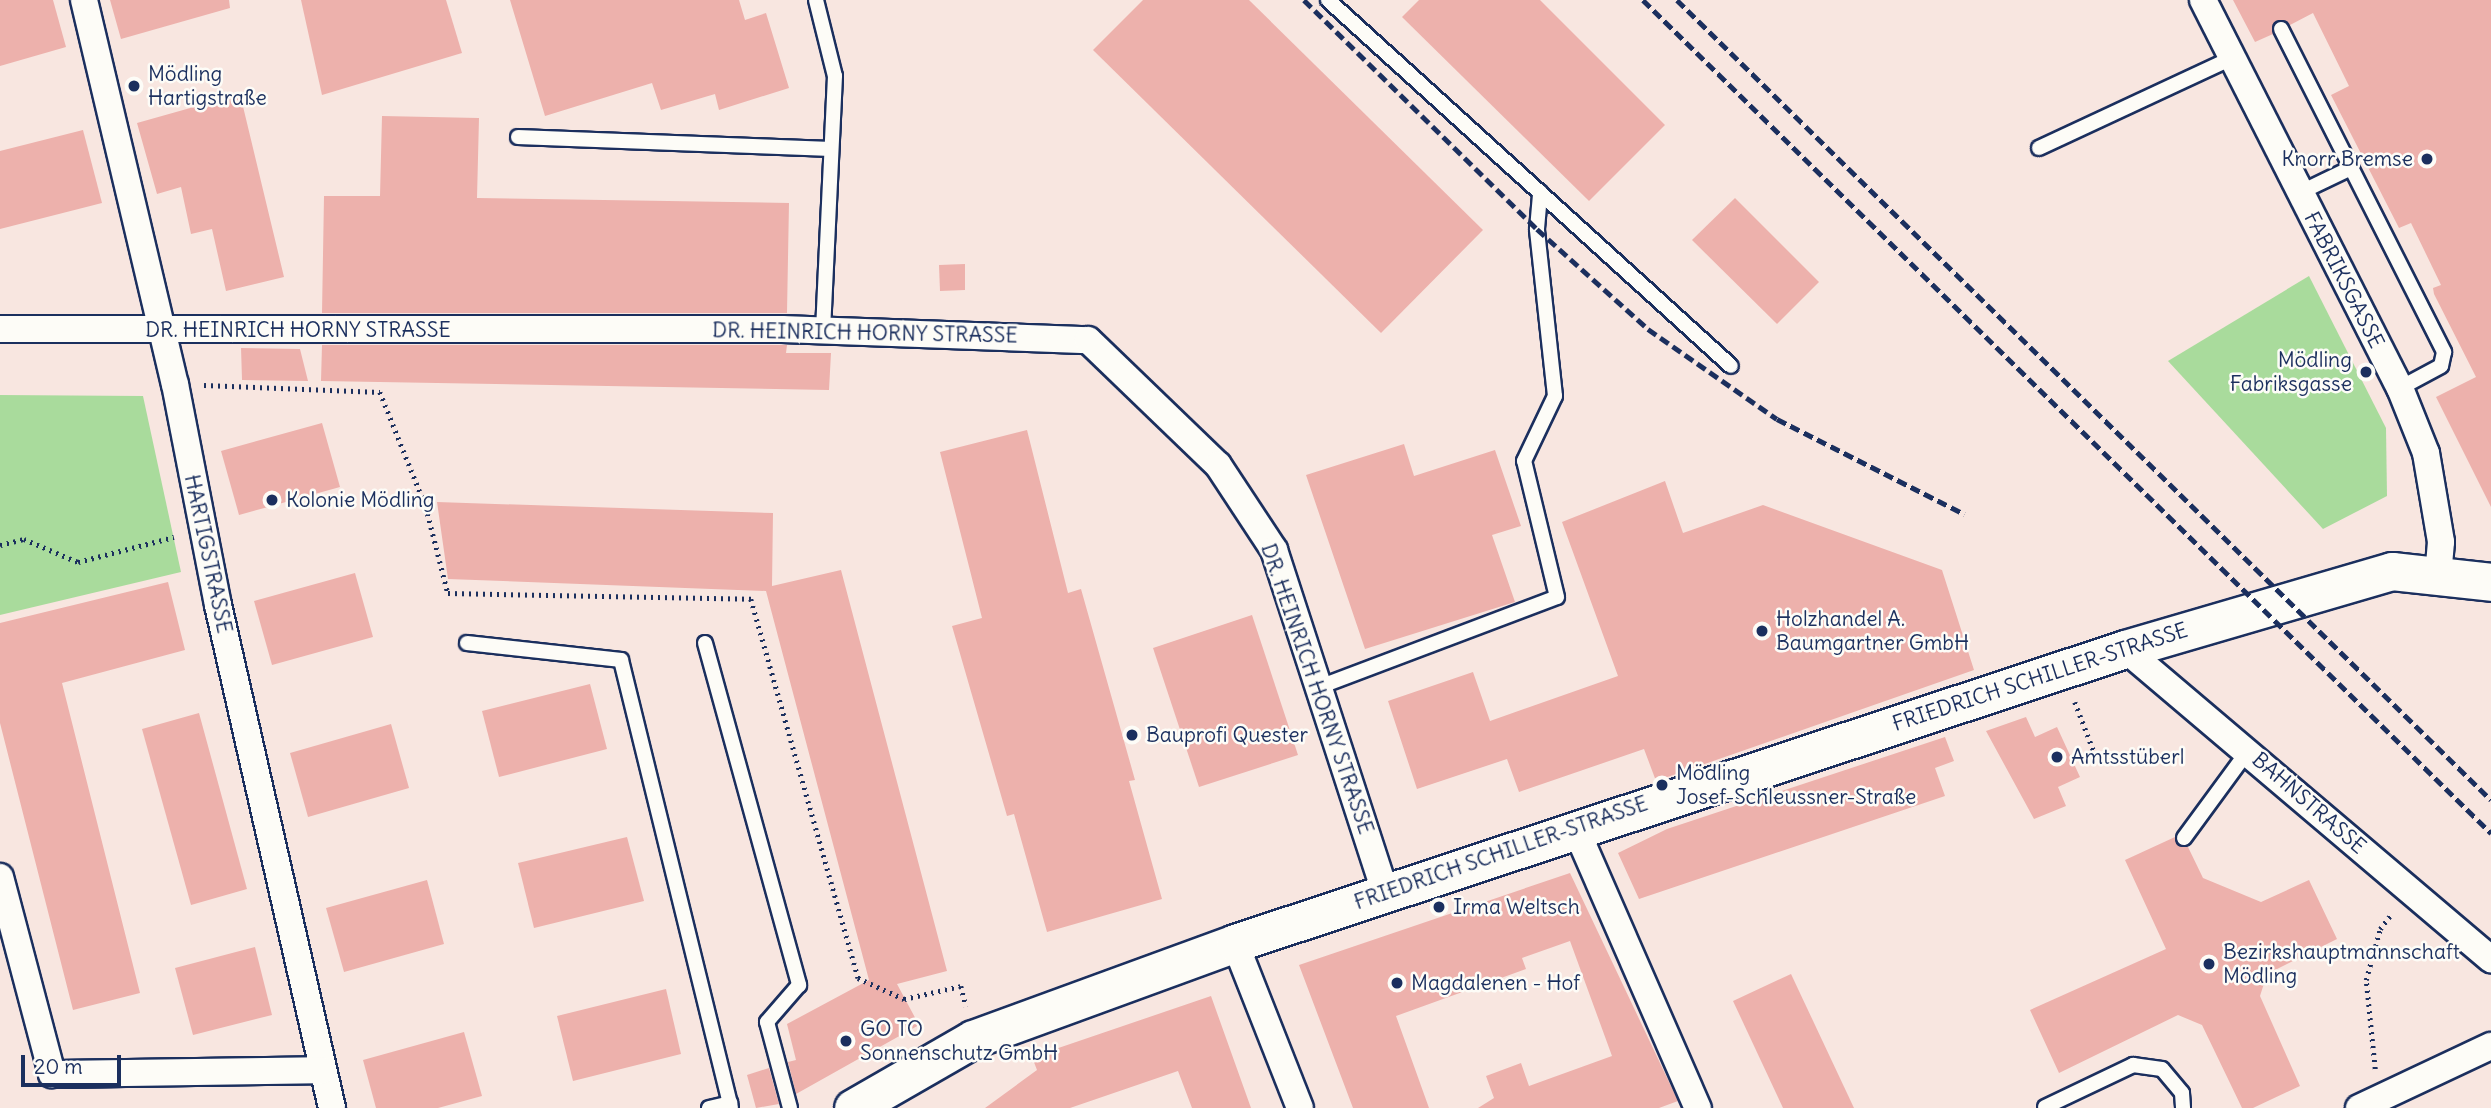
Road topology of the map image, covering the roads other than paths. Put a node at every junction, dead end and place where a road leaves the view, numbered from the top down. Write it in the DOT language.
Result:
graph roads {
  1 [pos="84,0"];
  2 [pos="816,0"];
  3 [pos="1328,0"];
  4 [pos="2203,0"];
  5 [pos="2281,29"];
  6 [pos="2230,59"];
  7 [pos="518,137"];
  8 [pos="2039,148"];
  9 [pos="831,149"];
  10 [pos="2351,168"];
  11 [pos="1540,192"];
  12 [pos="2299,193"];
  13 [pos="160,329"];
  14 [pos="0,330"];
  15 [pos="823,330"];
  16 [pos="1731,366"];
  17 [pos="2400,388"];
  18 [pos="2438,575"];
  19 [pos="2491,582"];
  20 [pos="467,643"];
  21 [pos="705,643"];
  22 [pos="2125,649"];
  23 [pos="1319,687"];
  24 [pos="2248,751"];
  25 [pos="1575,827"];
  26 [pos="2184,838"];
  27 [pos="0,877"];
  28 [pos="1385,892"];
  29 [pos="1235,943"];
  30 [pos="2491,959"];
  31 [pos="2491,1046"];
  32 [pos="322,1070"];
  33 [pos="2371,1102"];
  34 [pos="731,1105"];
  35 [pos="2045,1107"];
  36 [pos="332,1108"];
  37 [pos="709,1108"];
  38 [pos="790,1108"];
  39 [pos="853,1108"];
  40 [pos="1300,1108"];
  41 [pos="1698,1108"];
  42 [pos="2183,1108"];
  1 -- 13 [label="street, HARTIGSTRASSE"];
  2 -- 9 [label="lane"];
  3 -- 11 [label="lane"];
  4 -- 6 [label="street, FABRIKSGASSE"];
  5 -- 10 [label="lane"];
  6 -- 8 [label="lane"];
  6 -- 12 [label="street, FABRIKSGASSE"];
  7 -- 9 [label="lane"];
  9 -- 15 [label="lane"];
  10 -- 12 [label="lane"];
  10 -- 17 [label="lane"];
  11 -- 16 [label="lane"];
  11 -- 23 [label="lane"];
  12 -- 17 [label="street, FABRIKSGASSE"];
  13 -- 14 [label="street, DR. HEINRICH HORNY STRASSE"];
  13 -- 15 [label="street, DR. HEINRICH HORNY STRASSE"];
  13 -- 32 [label="street, HARTIGSTRASSE"];
  15 -- 23 [label="street, DR. HEINRICH HORNY STRASSE"];
  17 -- 18 [label="street, FABRIKSGASSE"];
  18 -- 19 [label="street, FRIEDRICH SCHILLER-STRASSE"];
  18 -- 22 [label="street, FRIEDRICH SCHILLER-STRASSE"];
  20 -- 34 [label="lane"];
  21 -- 38 [label="lane"];
  22 -- 24 [label="street, BAHNSTRASSE"];
  22 -- 25 [label="street, FRIEDRICH SCHILLER-STRASSE"];
  23 -- 28 [label="street, DR. HEINRICH HORNY STRASSE"];
  24 -- 26 [label="lane"];
  24 -- 30 [label="street, BAHNSTRASSE"];
  25 -- 28 [label="street, FRIEDRICH SCHILLER-STRASSE"];
  25 -- 41 [label="street"];
  27 -- 32 [label="street"];
  28 -- 29 [label="street, FRIEDRICH SCHILLER-STRASSE"];
  29 -- 39 [label="street, FRIEDRICH SCHILLER-STRASSE"];
  29 -- 40 [label="street"];
  31 -- 33 [label="street"];
  32 -- 36 [label="street, HARTIGSTRASSE"];
  34 -- 37 [label="lane"];
  35 -- 42 [label="lane"];
}
